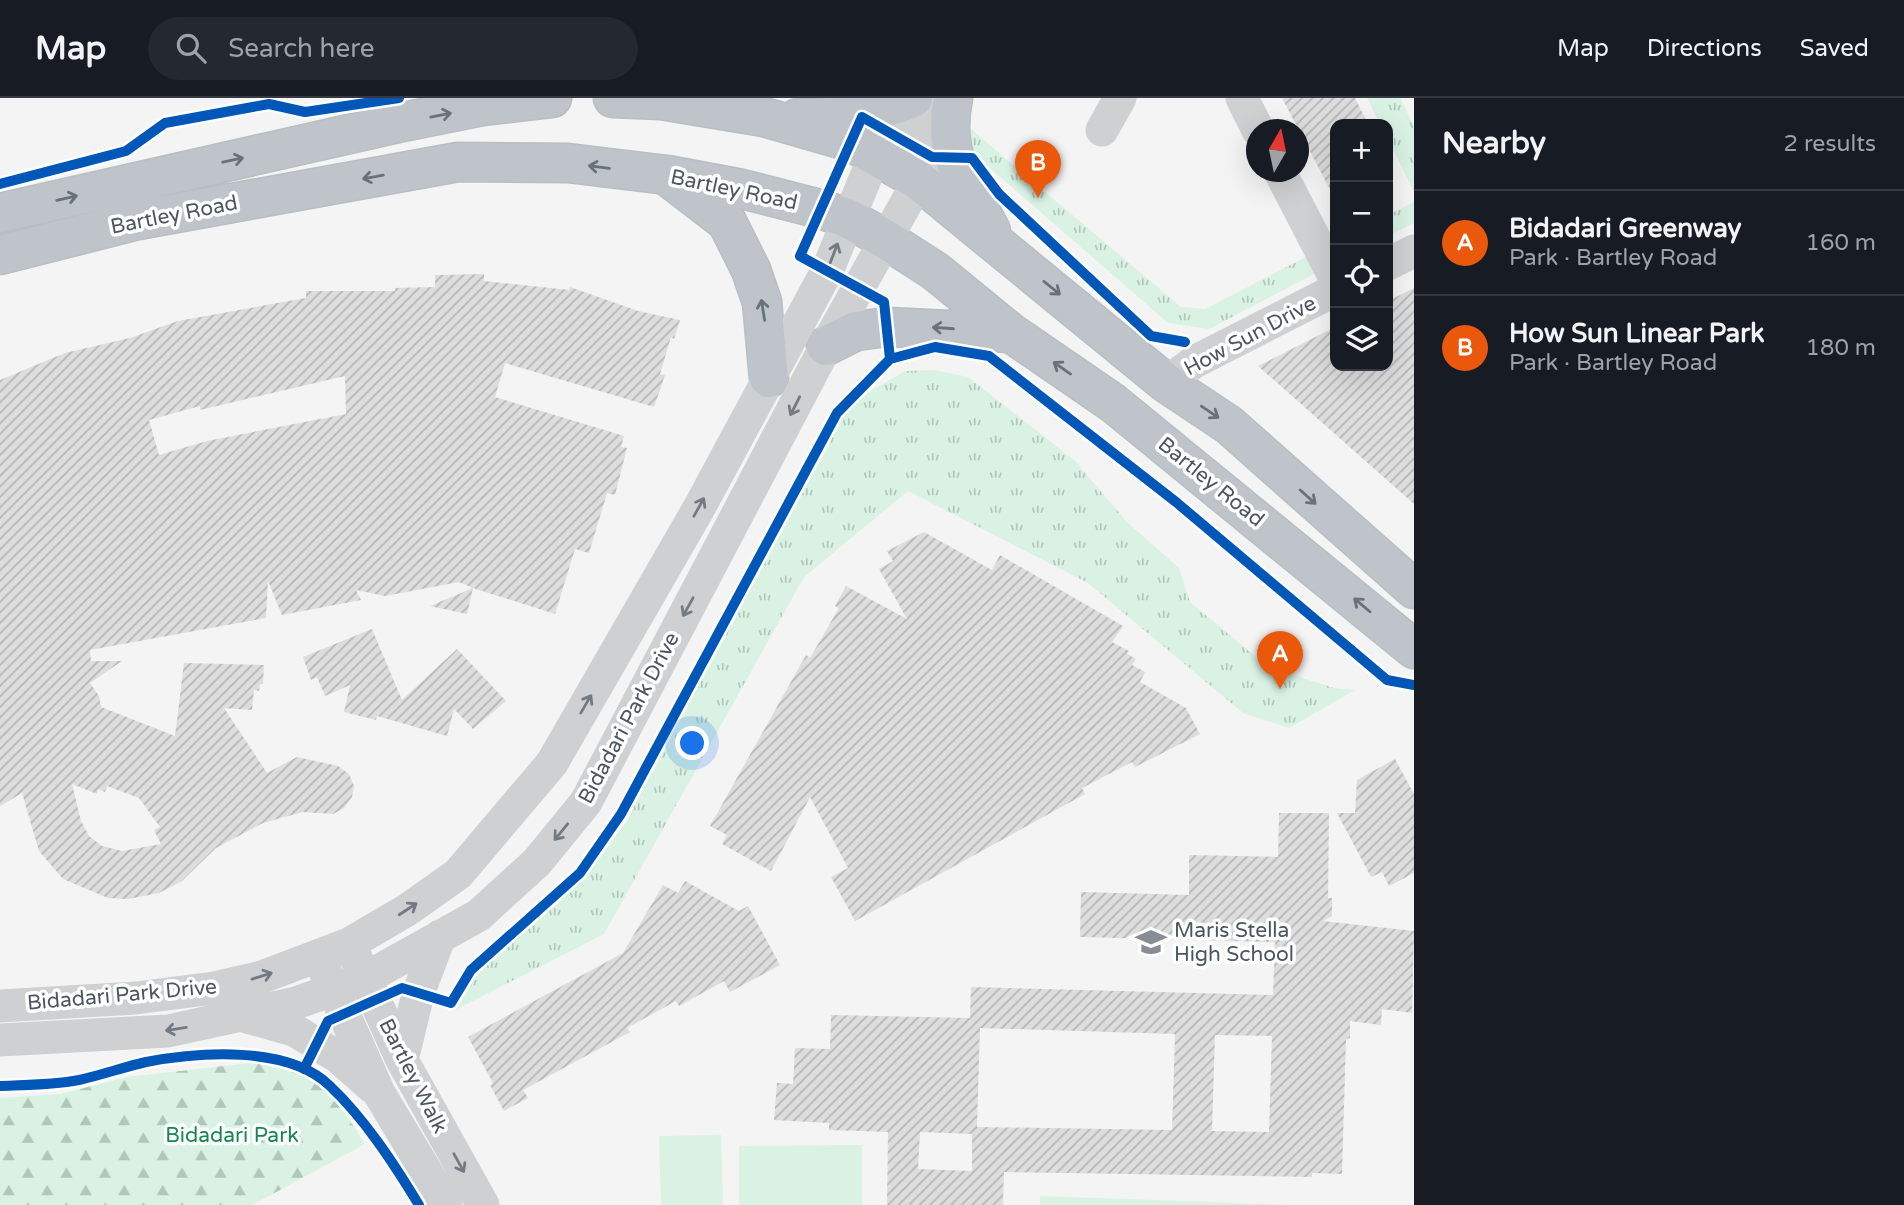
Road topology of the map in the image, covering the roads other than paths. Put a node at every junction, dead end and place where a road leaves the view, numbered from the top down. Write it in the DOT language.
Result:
graph roads {
  1 [pos="552,98"];
  2 [pos="613,98"];
  3 [pos="953,98"];
  4 [pos="1120,98"];
  5 [pos="1242,98"];
  6 [pos="921,107"];
  7 [pos="764,117"];
  8 [pos="1252,119"];
  9 [pos="1102,130"];
  10 [pos="875,155"];
  11 [pos="667,176"];
  12 [pos="918,180"];
  13 [pos="1285,182"];
  14 [pos="0,213"];
  15 [pos="847,218"];
  16 [pos="885,239"];
  17 [pos="999,245"];
  18 [pos="1414,251"];
  19 [pos="0,255"];
  20 [pos="1393,262"];
  21 [pos="1330,268"];
  22 [pos="1330,293"];
  23 [pos="1011,333"];
  24 [pos="826,346"];
  25 [pos="769,378"];
  26 [pos="1166,383"];
  27 [pos="1414,590"];
  28 [pos="1414,649"];
  29 [pos="458,874"];
  30 [pos="479,915"];
  31 [pos="440,936"];
  32 [pos="349,944"];
  33 [pos="318,956"];
  34 [pos="366,978"];
  35 [pos="334,991"];
  36 [pos="0,1006"];
  37 [pos="243,1016"];
  38 [pos="0,1040"];
  39 [pos="402,1060"];
  40 [pos="379,1093"];
  41 [pos="446,1205"];
  42 [pos="483,1205"];
  14 -- 1 [label="highway, Bartley Road, one-way"];
  2 -- 7 [label="highway"];
  3 -- 17 [label="highway"];
  4 -- 9 [label="street"];
  5 -- 8 [label="street"];
  6 -- 7 [label="highway"];
  6 -- 10 [label="street, Bidadari Park Drive"];
  6 -- 12 [label="street, Bidadari Park Drive"];
  7 -- 10 [label="highway"];
  10 -- 12 [label="highway"];
  10 -- 15 [label="street, Bidadari Park Drive"];
  11 -- 15 [label="highway, Bartley Road"];
  11 -- 19 [label="highway, Bartley Road, one-way"];
  25 -- 11 [label="highway, one-way"];
  12 -- 16 [label="street, Bidadari Park Drive"];
  12 -- 17 [label="highway"];
  13 -- 21 [label="street"];
  15 -- 16 [label="highway, Bartley Road"];
  25 -- 15 [label="street, Bidadari Park Drive, one-way"];
  16 -- 23 [label="highway, Bartley Road"];
  16 -- 24 [label="street, Bidadari Park Drive"];
  17 -- 26 [label="highway, one-way"];
  18 -- 20 [label="street"];
  22 -- 26 [label="street, How Sun Drive"];
  23 -- 24 [label="highway, one-way"];
  28 -- 23 [label="highway, Bartley Road, one-way"];
  24 -- 30 [label="street, Bidadari Park Drive, one-way"];
  29 -- 25 [label="street, Bidadari Park Drive, one-way"];
  26 -- 27 [label="highway, one-way"];
  29 -- 30 [label="street"];
  32 -- 29 [label="street, Bidadari Park Drive, one-way"];
  30 -- 31 [label="street, Bidadari Park Drive"];
  31 -- 34 [label="street, Bidadari Park Drive"];
  31 -- 39 [label="street"];
  32 -- 33 [label="street, Bidadari Park Drive"];
  32 -- 34 [label="street, Bartley Walk"];
  33 -- 35 [label="street, Bartley Walk"];
  36 -- 33 [label="street, Bidadari Park Drive, one-way"];
  34 -- 35 [label="street, Bidadari Park Drive"];
  34 -- 39 [label="street, Bartley Walk"];
  35 -- 37 [label="street, Bidadari Park Drive"];
  35 -- 40 [label="street, Bartley Walk"];
  37 -- 38 [label="street, Bidadari Park Drive, one-way"];
  37 -- 40 [label="street"];
  39 -- 42 [label="street, Bartley Walk, one-way"];
  40 -- 41 [label="street, Bartley Walk"];
}
